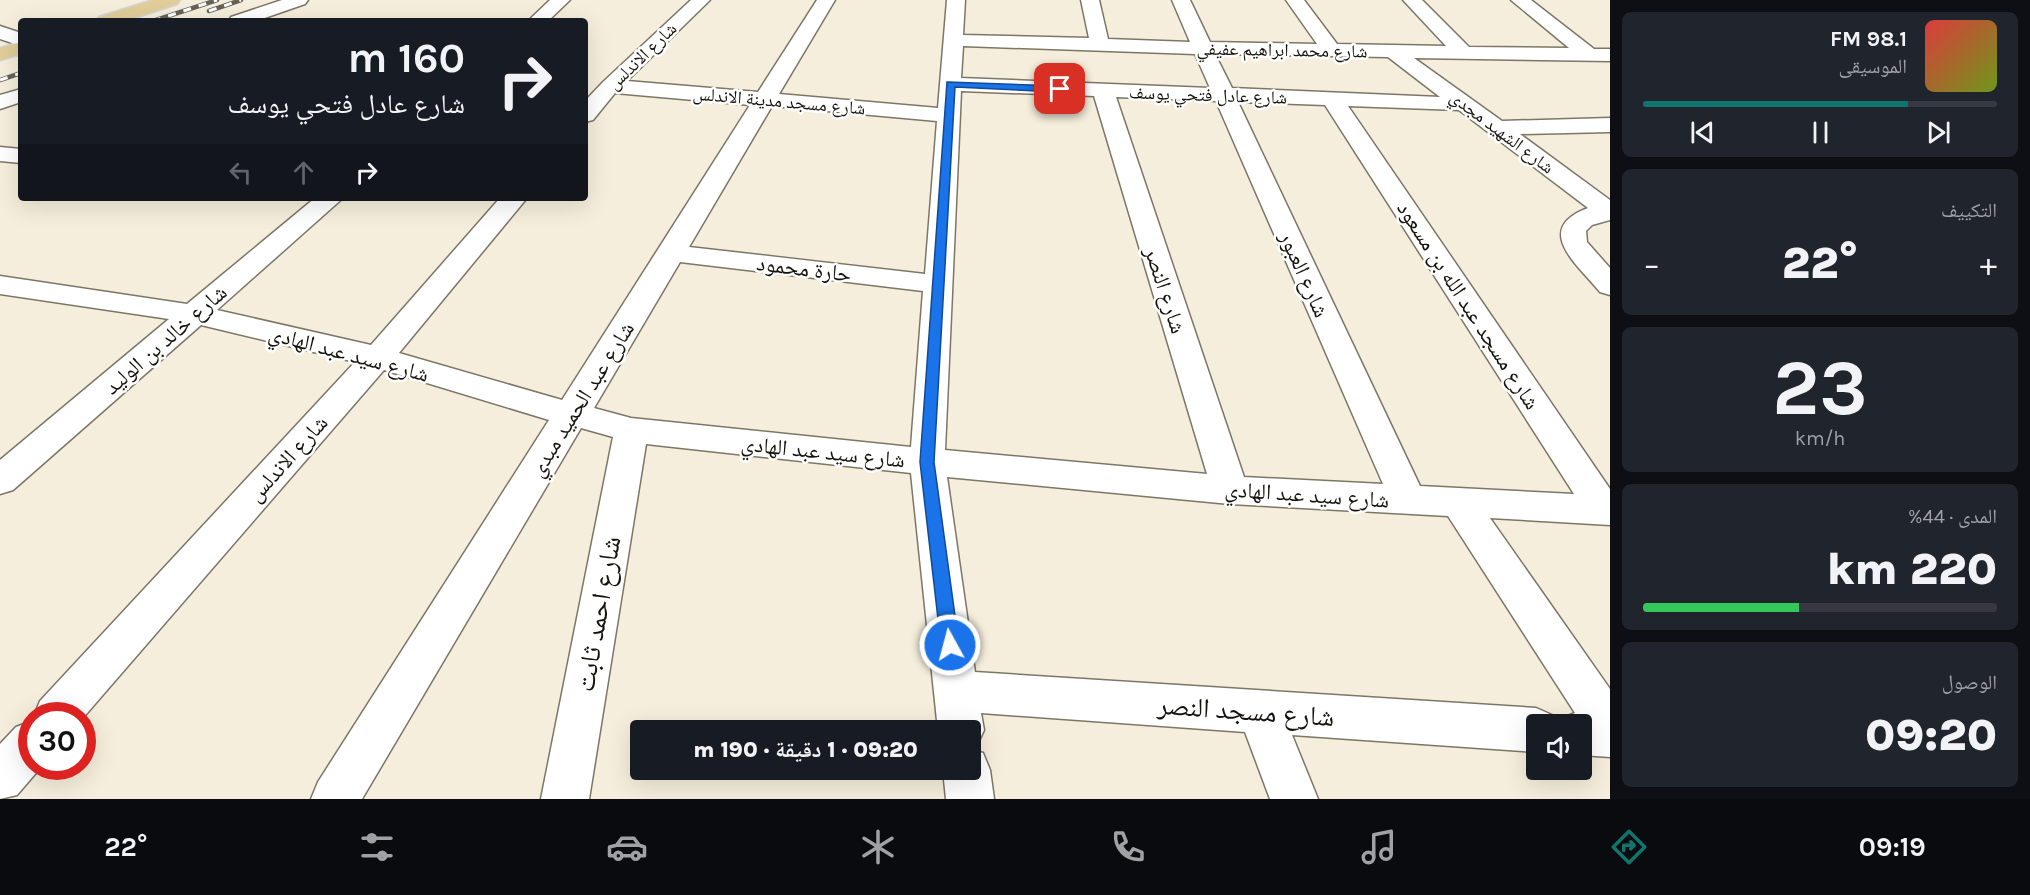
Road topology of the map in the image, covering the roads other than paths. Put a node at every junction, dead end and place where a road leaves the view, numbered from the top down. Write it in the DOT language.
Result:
graph roads {
  1 [pos="171,0"];
  2 [pos="299,0"];
  3 [pos="561,0"];
  4 [pos="701,0"];
  5 [pos="826,0"];
  6 [pos="956,0"];
  7 [pos="1089,0"];
  8 [pos="1181,0"];
  9 [pos="1295,0"];
  10 [pos="1412,0"];
  11 [pos="1520,0"];
  12 [pos="115,18"];
  13 [pos="247,18"];
  14 [pos="540,18"];
  15 [pos="0,32"];
  16 [pos="18,39"];
  17 [pos="953,40"];
  18 [pos="1100,46"];
  19 [pos="1203,48"];
  20 [pos="18,49"];
  21 [pos="1332,51"];
  22 [pos="1394,52"];
  23 [pos="1464,53"];
  24 [pos="0,54"];
  25 [pos="1588,54"];
  26 [pos="1610,55"];
  27 [pos="951,84"];
  28 [pos="610,86"];
  29 [pos="1103,91"];
  30 [pos="1224,95"];
  31 [pos="18,96"];
  32 [pos="765,100"];
  33 [pos="1334,100"];
  34 [pos="0,102"];
  35 [pos="1465,104"];
  36 [pos="588,112"];
  37 [pos="948,115"];
  38 [pos="1610,125"];
  39 [pos="1498,129"];
  40 [pos="0,154"];
  41 [pos="18,156"];
  42 [pos="326,201"];
  43 [pos="511,201"];
  44 [pos="1603,203"];
  45 [pos="671,253"];
  46 [pos="937,284"];
  47 [pos="1610,286"];
  48 [pos="6,291"];
  49 [pos="194,314"];
  50 [pos="378,357"];
  51 [pos="572,414"];
  52 [pos="631,430"];
  53 [pos="927,462"];
  54 [pos="0,480"];
  55 [pos="1230,490"];
  56 [pos="1408,500"];
  57 [pos="1459,503"];
  58 [pos="1607,510"];
  59 [pos="69,702"];
  60 [pos="959,711"];
  61 [pos="1260,712"];
  62 [pos="1610,727"];
  63 [pos="1526,729"];
  64 [pos="1592,734"];
  65 [pos="1610,735"];
  66 [pos="18,758"];
  67 [pos="0,778"];
  68 [pos="967,780"];
  69 [pos="335,799"];
  70 [pos="565,799"];
  71 [pos="970,799"];
  72 [pos="1294,799"];
  1 -- 12 [label="main road"];
  2 -- 13 [label="street"];
  3 -- 14 [label="street"];
  4 -- 28 [label="street, شارع الاندلس"];
  5 -- 32 [label="street, شارع عبد الحميد مبدي"];
  6 -- 17 [label="street"];
  7 -- 18 [label="street"];
  8 -- 19 [label="street, شارع العبور"];
  9 -- 21 [label="street"];
  10 -- 23 [label="street"];
  11 -- 25 [label="street"];
  15 -- 16 [label="street"];
  17 -- 18 [label="street, شارع محمد ابراهيم عفيفي"];
  17 -- 27 [label="street"];
  18 -- 19 [label="street, شارع محمد ابراهيم عفيفي"];
  19 -- 21 [label="street, شارع محمد ابراهيم عفيفي"];
  19 -- 30 [label="street, شارع العبور"];
  20 -- 24 [label="main road"];
  21 -- 22 [label="street, شارع محمد ابراهيم عفيفي"];
  22 -- 23 [label="street, شارع محمد ابراهيم عفيفي"];
  22 -- 35 [label="street, شارع الشهيد مجدي"];
  23 -- 25 [label="street, شارع محمد ابراهيم عفيفي"];
  25 -- 26 [label="street, شارع محمد ابراهيم عفيفي"];
  27 -- 29 [label="street, شارع عادل فتحي يوسف"];
  27 -- 37 [label="street"];
  28 -- 32 [label="street, شارع مسجد مدينة الاندلس"];
  28 -- 36 [label="street, شارع الاندلس"];
  29 -- 30 [label="street, شارع عادل فتحي يوسف"];
  29 -- 55 [label="street, شارع النصر"];
  30 -- 33 [label="street, شارع عادل فتحي يوسف"];
  30 -- 56 [label="street, شارع العبور"];
  31 -- 34 [label="street"];
  32 -- 37 [label="street, شارع مسجد مدينة الاندلس"];
  32 -- 45 [label="street, شارع عبد الحميد مبدي"];
  33 -- 35 [label="street, شارع عادل فتحي يوسف"];
  33 -- 58 [label="street, شارع مسجد عبد الله بن مسعود"];
  35 -- 39 [label="street, شارع الشهيد مجدي"];
  37 -- 46 [label="street"];
  38 -- 39 [label="street"];
  39 -- 44 [label="street, شارع الشهيد مجدي"];
  40 -- 41 [label="street"];
  42 -- 49 [label="street, شارع خالد بن الوليد"];
  43 -- 50 [label="street, شارع الاندلس"];
  44 -- 47 [label="street"];
  45 -- 46 [label="street, حارة محمود"];
  45 -- 51 [label="street, شارع عبد الحميد مبدي"];
  46 -- 53 [label="street"];
  48 -- 49 [label="street, شارع سيد عبد الهادي"];
  49 -- 50 [label="street, شارع سيد عبد الهادي"];
  49 -- 54 [label="street, شارع خالد بن الوليد"];
  50 -- 51 [label="street, شارع سيد عبد الهادي"];
  50 -- 59 [label="street, شارع الاندلس"];
  51 -- 52 [label="street, شارع سيد عبد الهادي"];
  51 -- 69 [label="street, شارع عبد الحميد مبدي"];
  52 -- 53 [label="street, شارع سيد عبد الهادي"];
  52 -- 70 [label="street, شارع احمد ثابت"];
  53 -- 55 [label="street, شارع سيد عبد الهادي"];
  53 -- 60 [label="street"];
  55 -- 56 [label="street, شارع سيد عبد الهادي"];
  56 -- 57 [label="street, شارع سيد عبد الهادي"];
  57 -- 58 [label="street, شارع سيد عبد الهادي"];
  57 -- 62 [label="street"];
  60 -- 61 [label="street, شارع مسجد النصر"];
  61 -- 63 [label="street, شارع مسجد النصر"];
  61 -- 72 [label="street"];
  64 -- 65 [label="street"];
  66 -- 67 [label="street"];
  68 -- 71 [label="street"];
}
